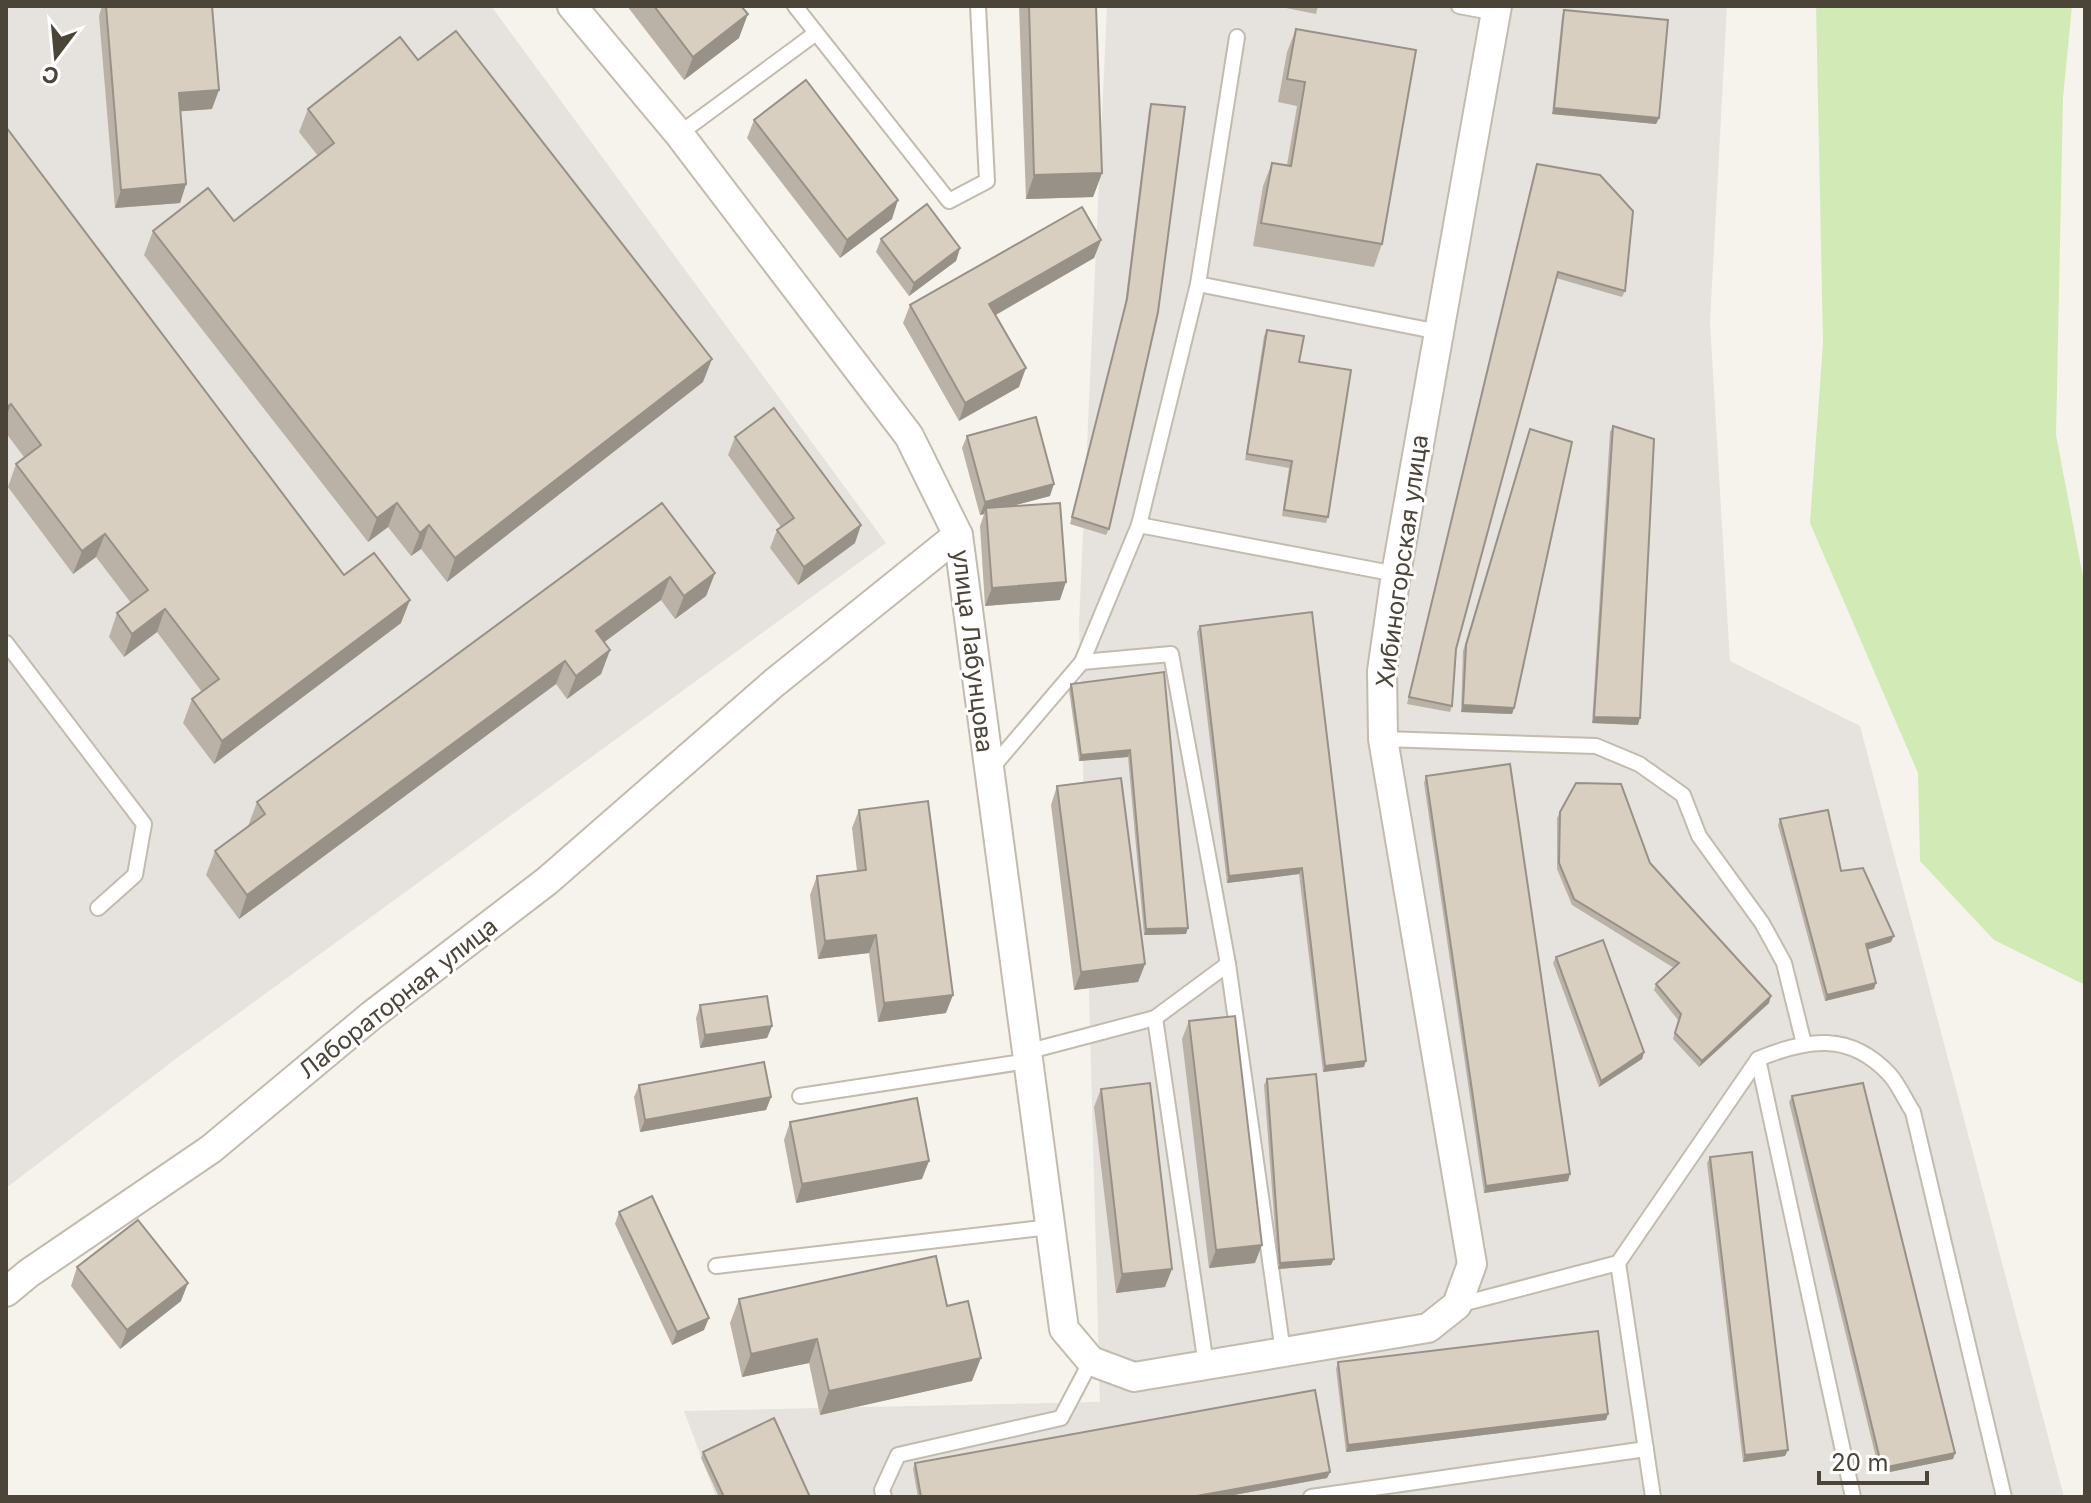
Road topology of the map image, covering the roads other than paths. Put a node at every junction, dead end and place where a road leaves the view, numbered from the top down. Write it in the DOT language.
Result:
graph roads {
  1 [pos="572,6"];
  2 [pos="795,6"];
  3 [pos="978,6"];
  4 [pos="1459,6"];
  5 [pos="1497,9"];
  6 [pos="816,33"];
  7 [pos="1237,37"];
  8 [pos="679,134"];
  9 [pos="1198,284"];
  10 [pos="1439,332"];
  11 [pos="1139,525"];
  12 [pos="958,535"];
  13 [pos="1396,574"];
  14 [pos="6,643"];
  15 [pos="1082,662"];
  16 [pos="1383,739"];
  17 [pos="988,772"];
  18 [pos="98,908"];
  19 [pos="1228,964"];
  20 [pos="1155,1018"];
  21 [pos="1804,1044"];
  22 [pos="1027,1056"];
  23 [pos="1758,1059"];
  24 [pos="800,1096"];
  25 [pos="1050,1227"];
  26 [pos="1618,1263"];
  27 [pos="716,1266"];
  28 [pos="6,1292"];
  29 [pos="1457,1305"];
  30 [pos="1283,1352"];
  31 [pos="1091,1361"];
  32 [pos="1206,1365"];
  33 [pos="1646,1449"];
  34 [pos="1850,1496"];
  35 [pos="884,1497"];
  36 [pos="1311,1497"];
  37 [pos="1653,1497"];
  38 [pos="2004,1497"];
  1 -- 8 [label="street, улица Лабунцова"];
  2 -- 6 [label="lane"];
  3 -- 6 [label="lane"];
  4 -- 5 [label="lane"];
  5 -- 10 [label="street, Хибиногорская улица"];
  6 -- 8 [label="lane"];
  7 -- 9 [label="lane"];
  8 -- 12 [label="street, улица Лабунцова"];
  9 -- 10 [label="lane"];
  9 -- 11 [label="lane"];
  10 -- 13 [label="street, Хибиногорская улица"];
  11 -- 13 [label="lane"];
  11 -- 15 [label="lane"];
  12 -- 17 [label="street, улица Лабунцова"];
  12 -- 28 [label="street, Лабораторная улица"];
  13 -- 16 [label="street, Хибиногорская улица"];
  14 -- 18 [label="lane"];
  15 -- 17 [label="lane"];
  15 -- 19 [label="lane"];
  16 -- 21 [label="lane"];
  16 -- 29 [label="street, Хибиногорская улица"];
  17 -- 22 [label="street, улица Лабунцова"];
  19 -- 20 [label="lane"];
  19 -- 30 [label="lane"];
  20 -- 22 [label="lane"];
  20 -- 32 [label="lane"];
  21 -- 23 [label="lane"];
  21 -- 38 [label="lane"];
  22 -- 24 [label="lane"];
  22 -- 25 [label="street, улица Лабунцова"];
  23 -- 26 [label="lane"];
  23 -- 34 [label="lane"];
  25 -- 27 [label="lane"];
  25 -- 31 [label="street, улица Лабунцова"];
  26 -- 29 [label="lane"];
  26 -- 33 [label="lane"];
  29 -- 30 [label="street"];
  30 -- 32 [label="street"];
  31 -- 32 [label="street"];
  31 -- 35 [label="lane"];
  33 -- 36 [label="lane"];
  33 -- 37 [label="lane"];
}
